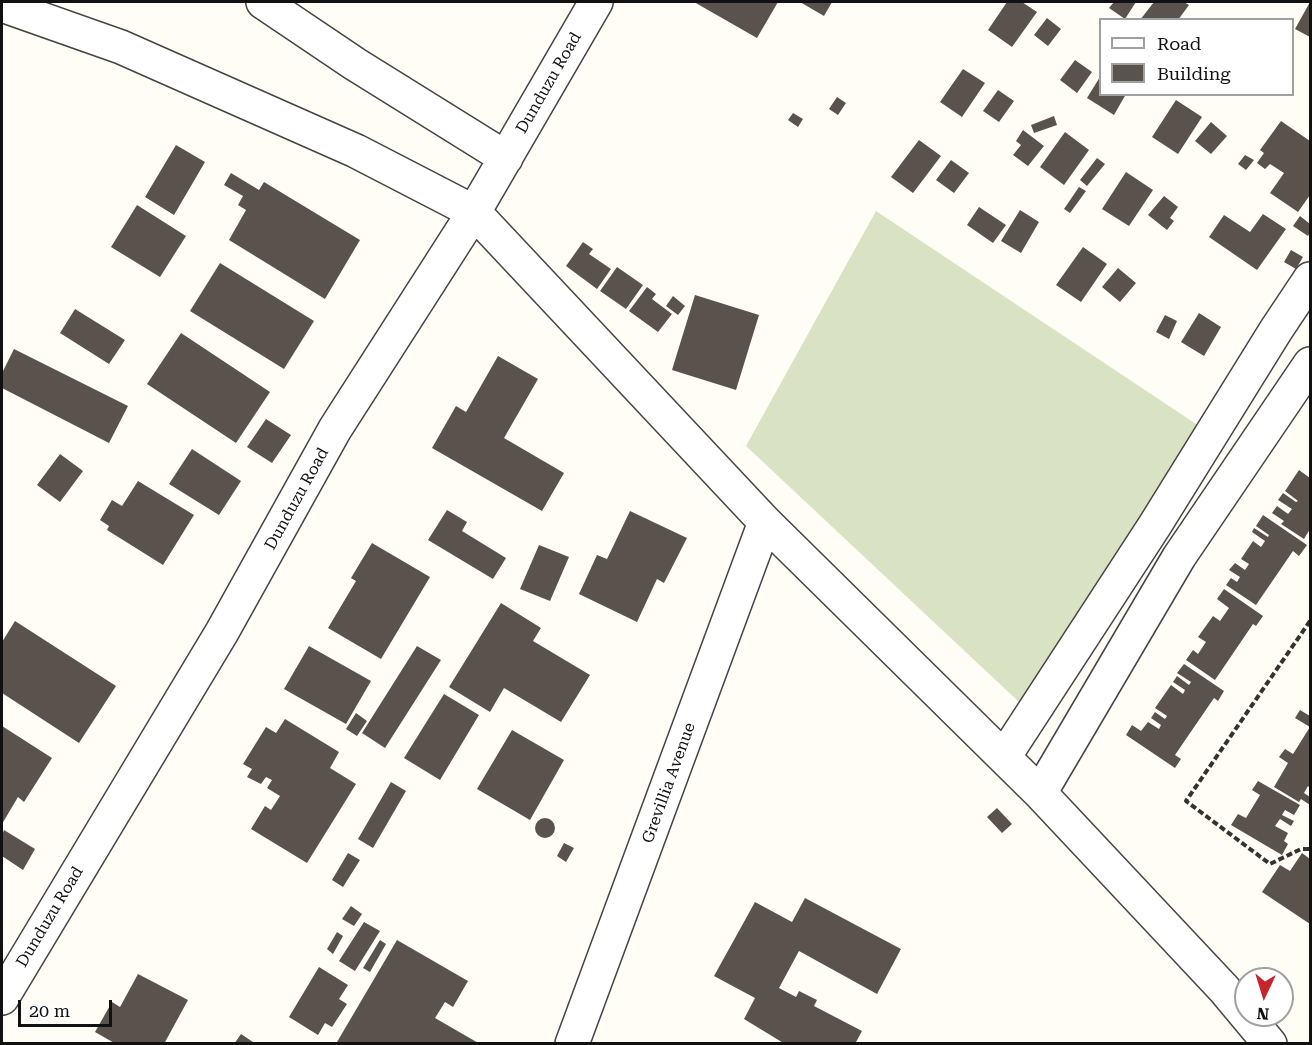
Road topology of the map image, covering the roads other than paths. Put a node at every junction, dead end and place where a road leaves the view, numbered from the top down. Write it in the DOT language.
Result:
graph roads {
  1 [pos="263,2"];
  2 [pos="596,2"];
  3 [pos="2,5"];
  4 [pos="506,158"];
  5 [pos="474,212"];
  6 [pos="1311,279"];
  7 [pos="1311,364"];
  8 [pos="765,522"];
  9 [pos="1004,757"];
  10 [pos="1040,794"];
  11 [pos="2,998"];
  12 [pos="572,1044"];
  13 [pos="1270,1044"];
  1 -- 4 [label="street"];
  2 -- 4 [label="street, Dunduzu Road"];
  3 -- 5 [label="street"];
  4 -- 5 [label="street, Dunduzu Road"];
  5 -- 8 [label="street"];
  5 -- 11 [label="street, Dunduzu Road"];
  6 -- 9 [label="street"];
  7 -- 10 [label="street"];
  8 -- 9 [label="street"];
  8 -- 12 [label="street, Grevillia Avenue"];
  9 -- 10 [label="street"];
  10 -- 13 [label="street"];
}
